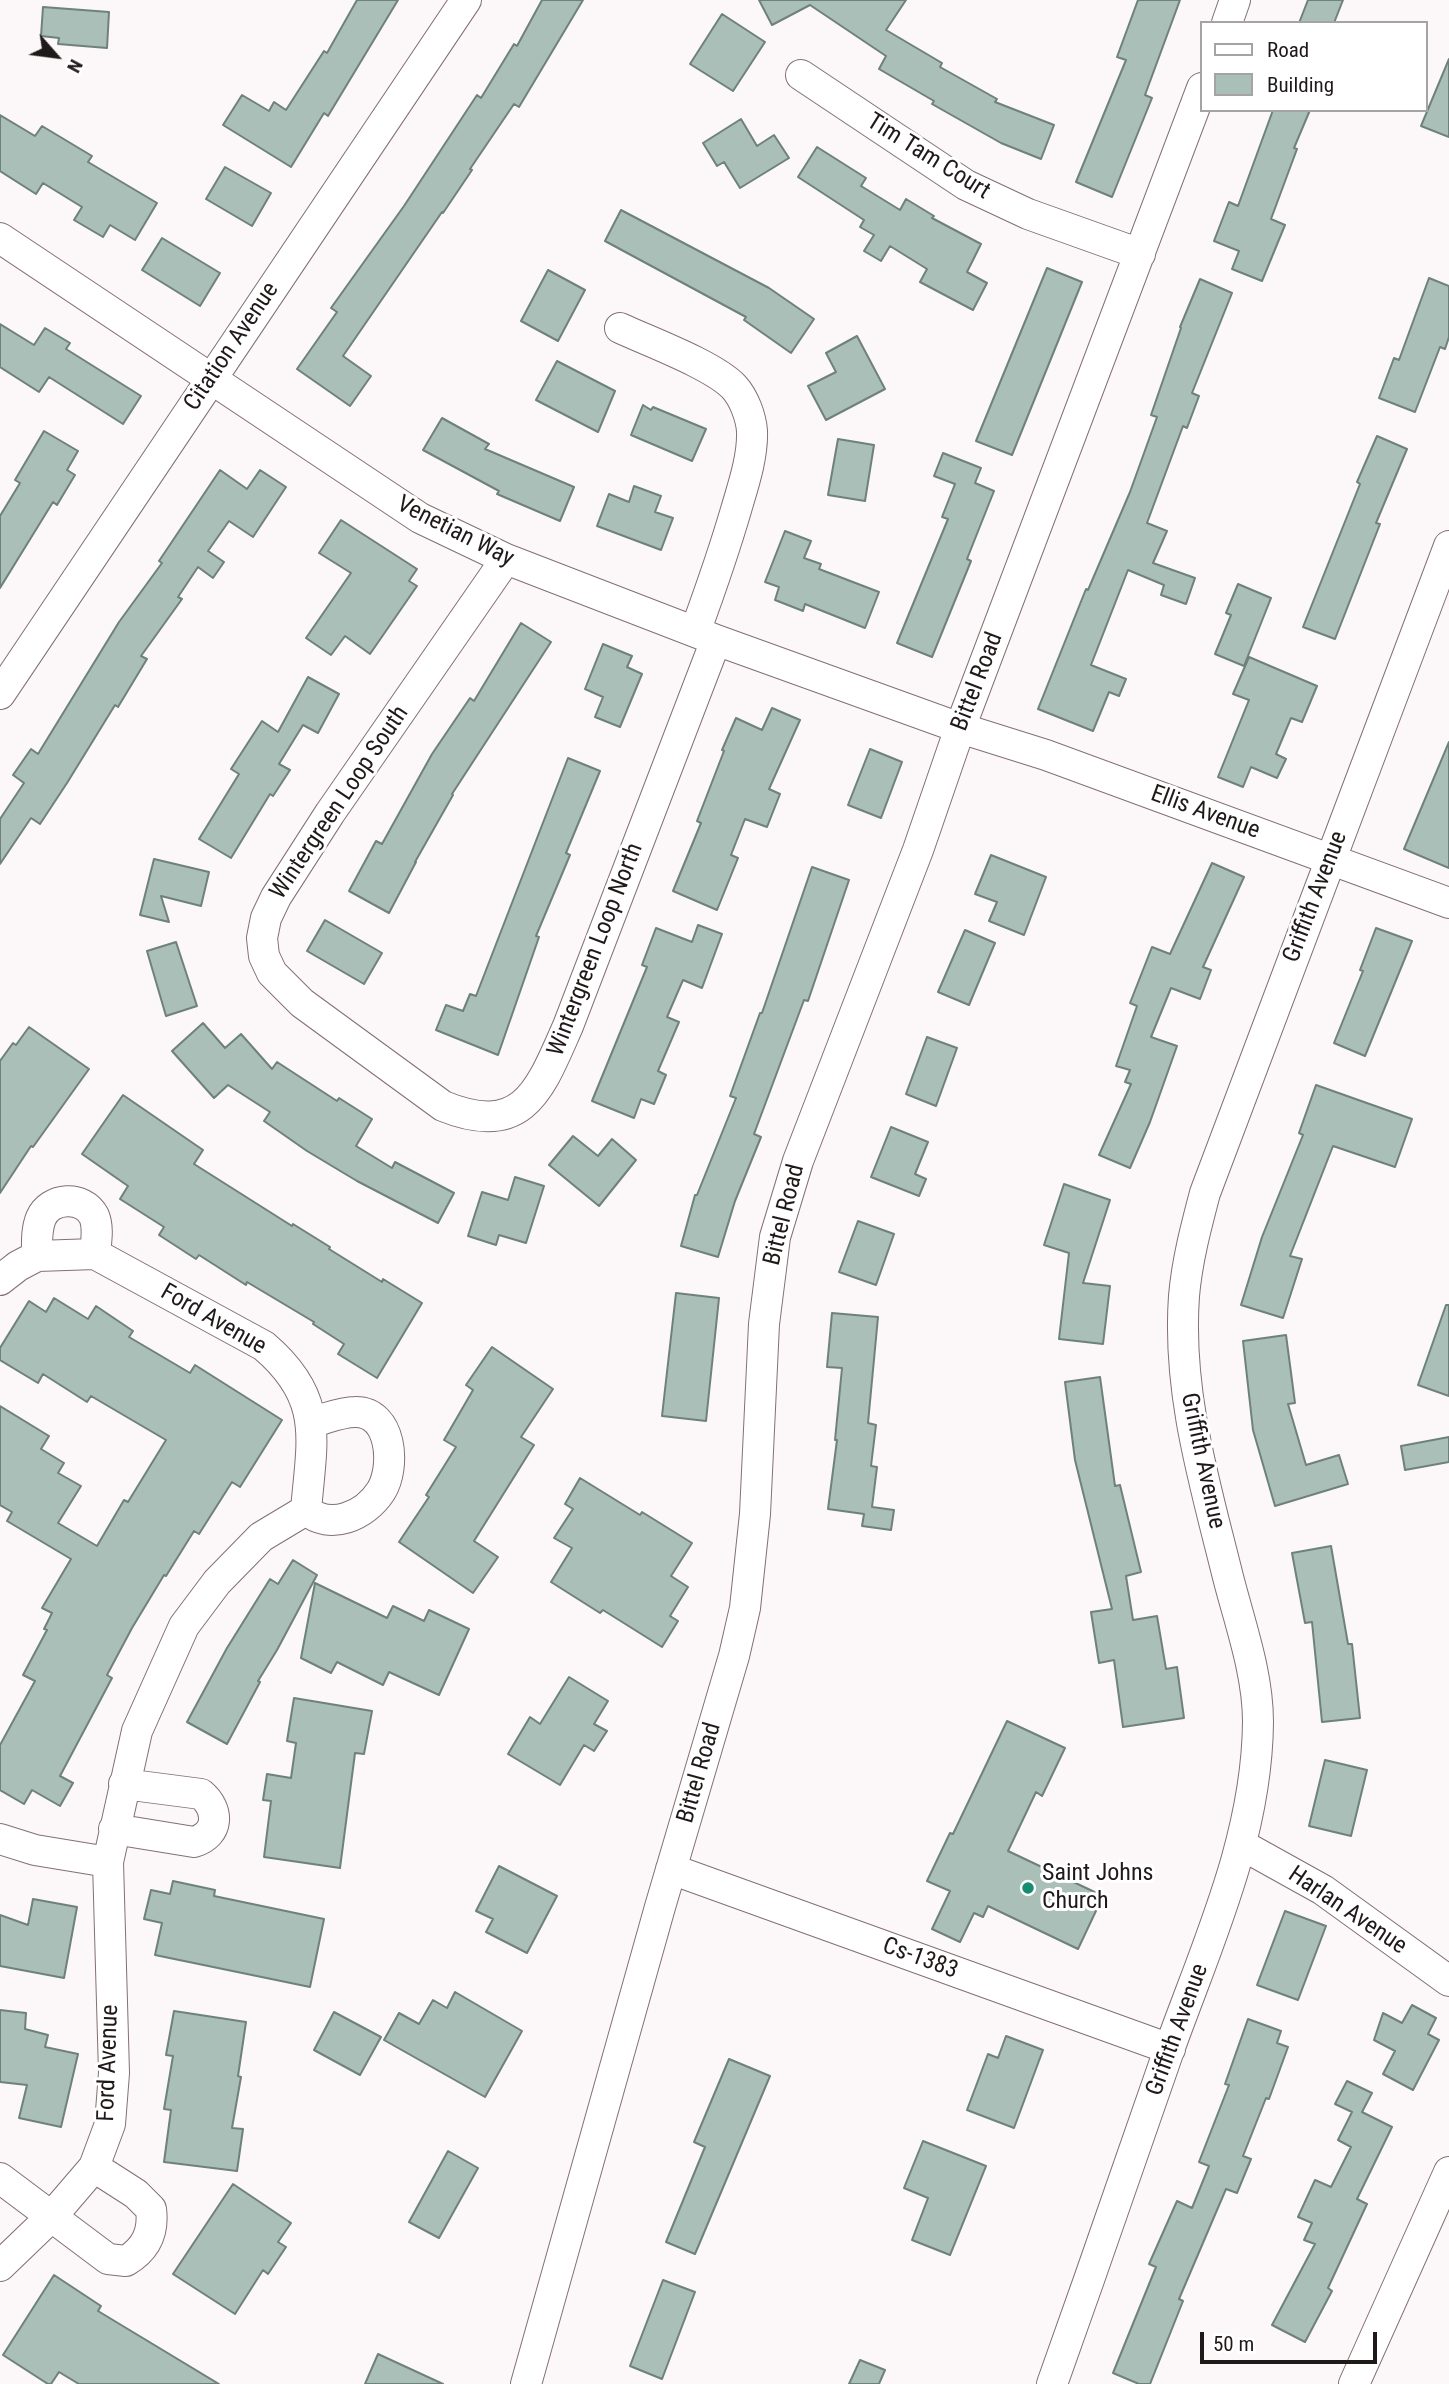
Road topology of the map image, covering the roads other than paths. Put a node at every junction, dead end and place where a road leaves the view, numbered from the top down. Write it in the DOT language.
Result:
graph roads {
  1 [pos="466,0"];
  2 [pos="1235,0"];
  3 [pos="1228,21"];
  4 [pos="801,75"];
  5 [pos="1200,93"];
  6 [pos="0,238"];
  7 [pos="1140,254"];
  8 [pos="620,328"];
  9 [pos="210,380"];
  10 [pos="1449,546"];
  11 [pos="506,559"];
  12 [pos="705,636"];
  13 [pos="0,694"];
  14 [pos="960,728"];
  15 [pos="1330,859"];
  16 [pos="1449,903"];
  17 [pos="382,1062"];
  18 [pos="95,1254"];
  19 [pos="37,1256"];
  20 [pos="0,1280"];
  21 [pos="312,1422"];
  22 [pos="306,1510"];
  23 [pos="124,1784"];
  24 [pos="114,1829"];
  25 [pos="0,1839"];
  26 [pos="1242,1845"];
  27 [pos="108,1862"];
  28 [pos="671,1869"];
  29 [pos="1449,1981"];
  30 [pos="1170,2049"];
  31 [pos="94,2167"];
  32 [pos="1449,2172"];
  33 [pos="0,2178"];
  34 [pos="52,2216"];
  35 [pos="0,2266"];
  36 [pos="526,2384"];
  37 [pos="1052,2384"];
  38 [pos="1354,2384"];
  1 -- 9 [label="street, Citation Avenue"];
  2 -- 3 [label="street"];
  4 -- 7 [label="street, Tim Tam Court"];
  5 -- 7 [label="street, Bittel Road"];
  6 -- 9 [label="street, Venetian Way"];
  7 -- 14 [label="street, Bittel Road"];
  8 -- 12 [label="street, Wintergreen Loop North"];
  9 -- 11 [label="street, Venetian Way"];
  9 -- 13 [label="street, Citation Avenue"];
  10 -- 15 [label="street, Griffith Avenue"];
  11 -- 12 [label="street, Venetian Way"];
  11 -- 17 [label="street, Wintergreen Loop South"];
  12 -- 14 [label="street, Venetian Way"];
  12 -- 17 [label="street, Wintergreen Loop North"];
  14 -- 15 [label="street, Ellis Avenue"];
  14 -- 28 [label="street, Bittel Road"];
  15 -- 16 [label="street, Ellis Avenue"];
  15 -- 26 [label="street, Griffith Avenue"];
  18 -- 19 [label="street"];
  18 -- 19 [label="street"];
  18 -- 21 [label="street, Ford Avenue"];
  19 -- 20 [label="street"];
  21 -- 22 [label="street, Ford Avenue"];
  21 -- 22 [label="street"];
  22 -- 23 [label="street, Ford Avenue"];
  23 -- 24 [label="street, Ford Avenue"];
  23 -- 24 [label="street"];
  24 -- 27 [label="street, Ford Avenue"];
  25 -- 27 [label="street"];
  26 -- 29 [label="street, Harlan Avenue"];
  26 -- 30 [label="street, Griffith Avenue"];
  27 -- 31 [label="street, Ford Avenue"];
  28 -- 30 [label="street, Cs-1383"];
  28 -- 36 [label="street, Bittel Road"];
  30 -- 37 [label="street, Griffith Avenue"];
  31 -- 34 [label="street, Ford Avenue"];
  31 -- 34 [label="street"];
  32 -- 38 [label="street"];
  33 -- 34 [label="street"];
  34 -- 35 [label="street, Ford Avenue"];
}
